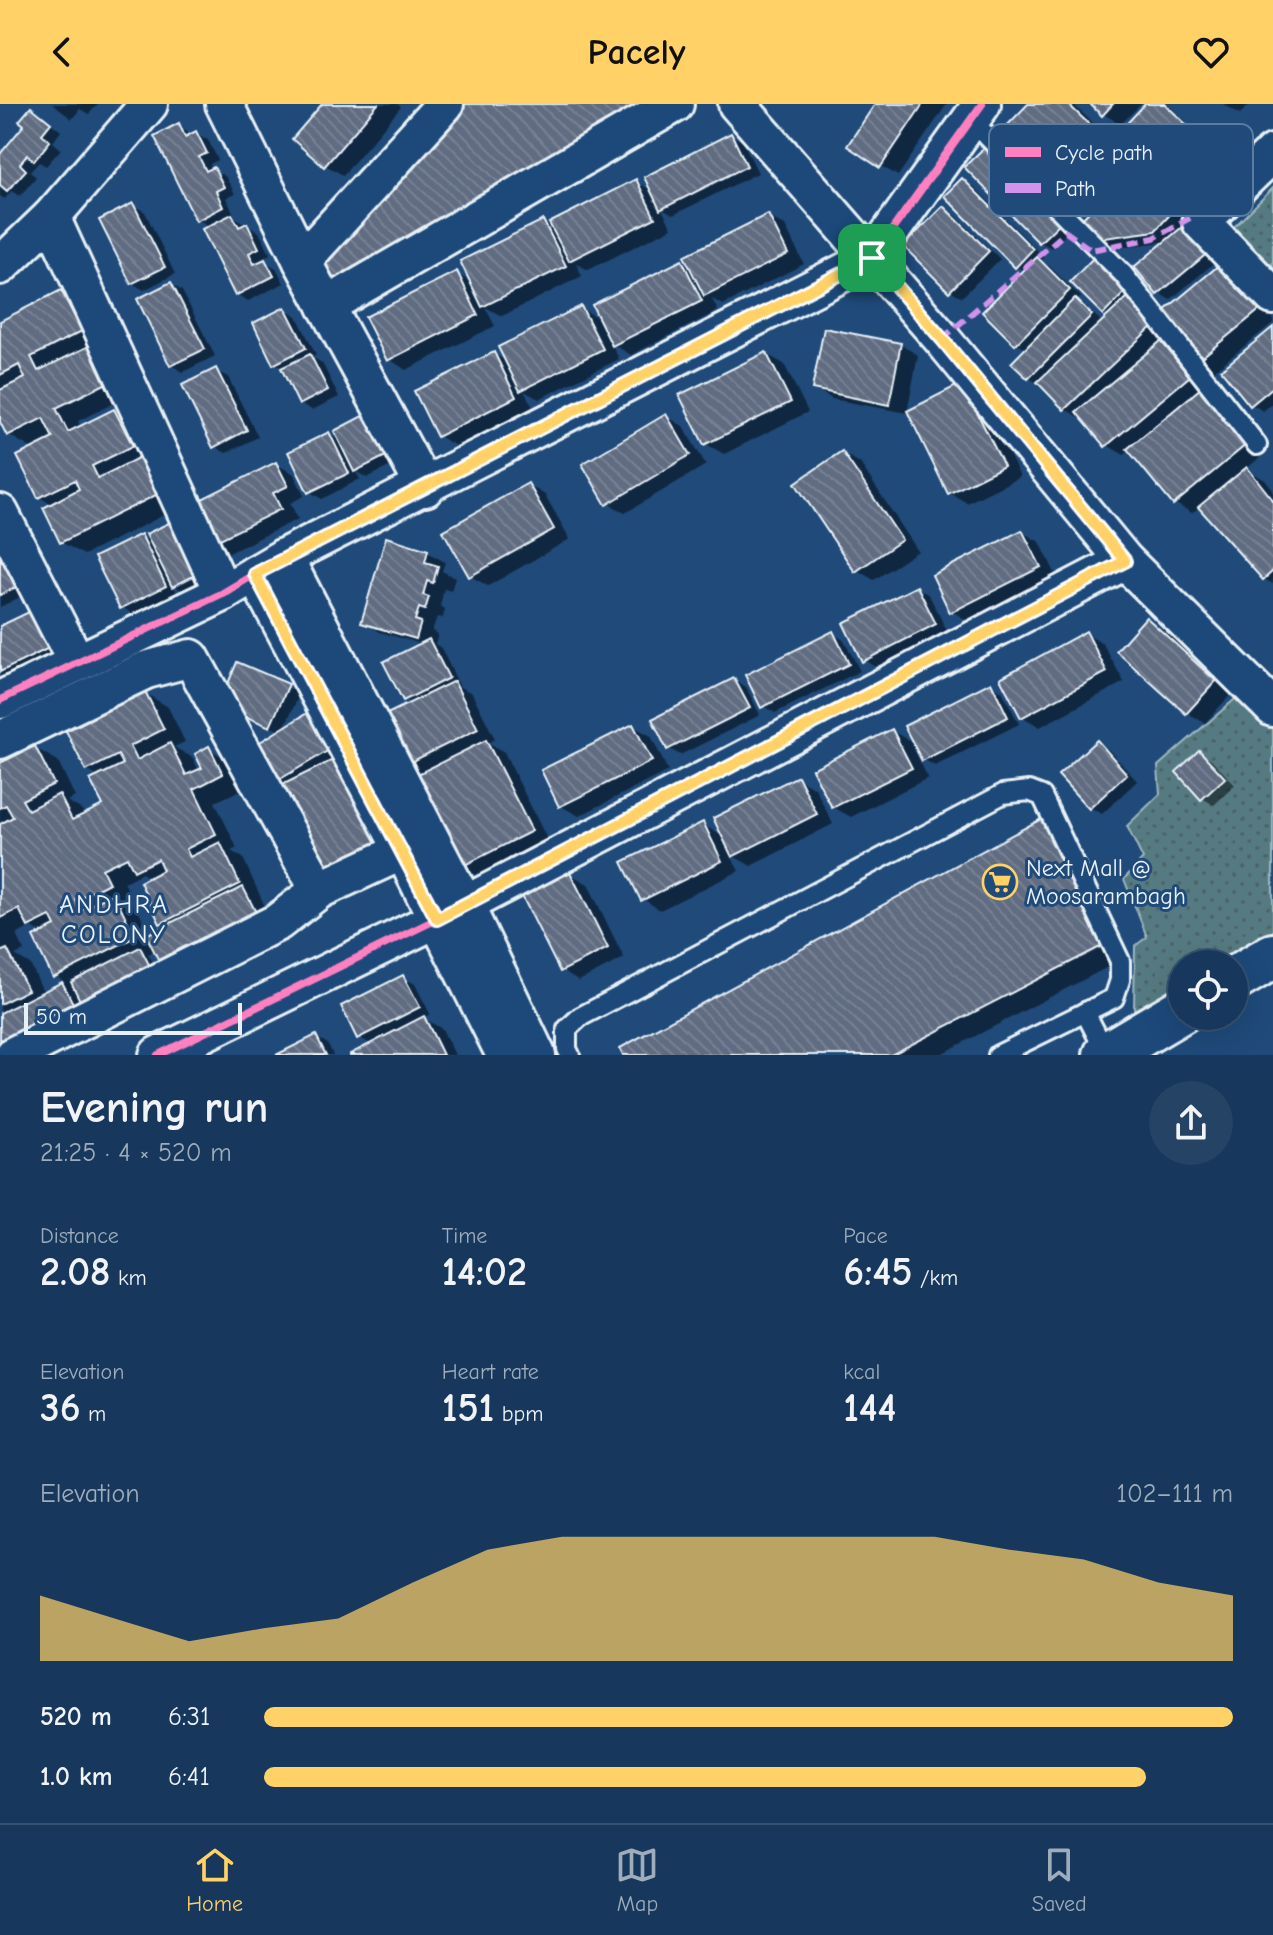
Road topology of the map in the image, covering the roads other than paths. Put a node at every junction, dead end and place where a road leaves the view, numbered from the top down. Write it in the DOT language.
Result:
graph roads {
  1 [pos="149,104"];
  2 [pos="224,104"];
  3 [pos="445,104"];
  4 [pos="675,104"];
  5 [pos="737,104"];
  6 [pos="977,112"];
  7 [pos="1273,153"];
  8 [pos="1253,172"];
  9 [pos="1071,216"];
  10 [pos="1207,216"];
  11 [pos="51,217"];
  12 [pos="872,258"];
  13 [pos="302,261"];
  14 [pos="0,266"];
  15 [pos="1273,296"];
  16 [pos="326,306"];
  17 [pos="1257,445"];
  18 [pos="425,488"];
  19 [pos="0,513"];
  20 [pos="1125,561"];
  21 [pos="269,566"];
  22 [pos="223,593"];
  23 [pos="77,663"];
  24 [pos="0,700"];
  25 [pos="1273,708"];
  26 [pos="0,740"];
  27 [pos="403,851"];
  28 [pos="319,890"];
  29 [pos="451,912"];
  30 [pos="1273,956"];
  31 [pos="1248,971"];
  32 [pos="1085,1012"];
  33 [pos="1168,1018"];
  34 [pos="556,1054"];
  35 [pos="14,1055"];
  36 [pos="158,1055"];
  37 [pos="505,1055"];
  38 [pos="998,1055"];
  39 [pos="1107,1055"];
  1 -- 11 [label="street"];
  2 -- 13 [label="street"];
  3 -- 13 [label="street"];
  4 -- 16 [label="street"];
  5 -- 12 [label="street"];
  6 -- 12 [label="street"];
  7 -- 8 [label="street"];
  9 -- 17 [label="lane"];
  10 -- 15 [label="street"];
  11 -- 14 [label="street"];
  11 -- 22 [label="street"];
  12 -- 18 [label="street"];
  12 -- 20 [label="street"];
  13 -- 16 [label="street"];
  16 -- 18 [label="street"];
  18 -- 21 [label="street"];
  19 -- 23 [label="street"];
  20 -- 25 [label="street"];
  20 -- 29 [label="street"];
  21 -- 22 [label="street"];
  21 -- 27 [label="street"];
  21 -- 29 [label="street"];
  22 -- 23 [label="street"];
  23 -- 24 [label="street"];
  26 -- 28 [label="street"];
  27 -- 28 [label="street"];
  27 -- 29 [label="street"];
  28 -- 35 [label="street"];
  29 -- 34 [label="street"];
  29 -- 36 [label="street"];
  29 -- 37 [label="street"];
  30 -- 31 [label="street"];
  32 -- 34 [label="lane"];
  32 -- 38 [label="lane"];
  32 -- 39 [label="lane"];
  33 -- 39 [label="street"];
}
